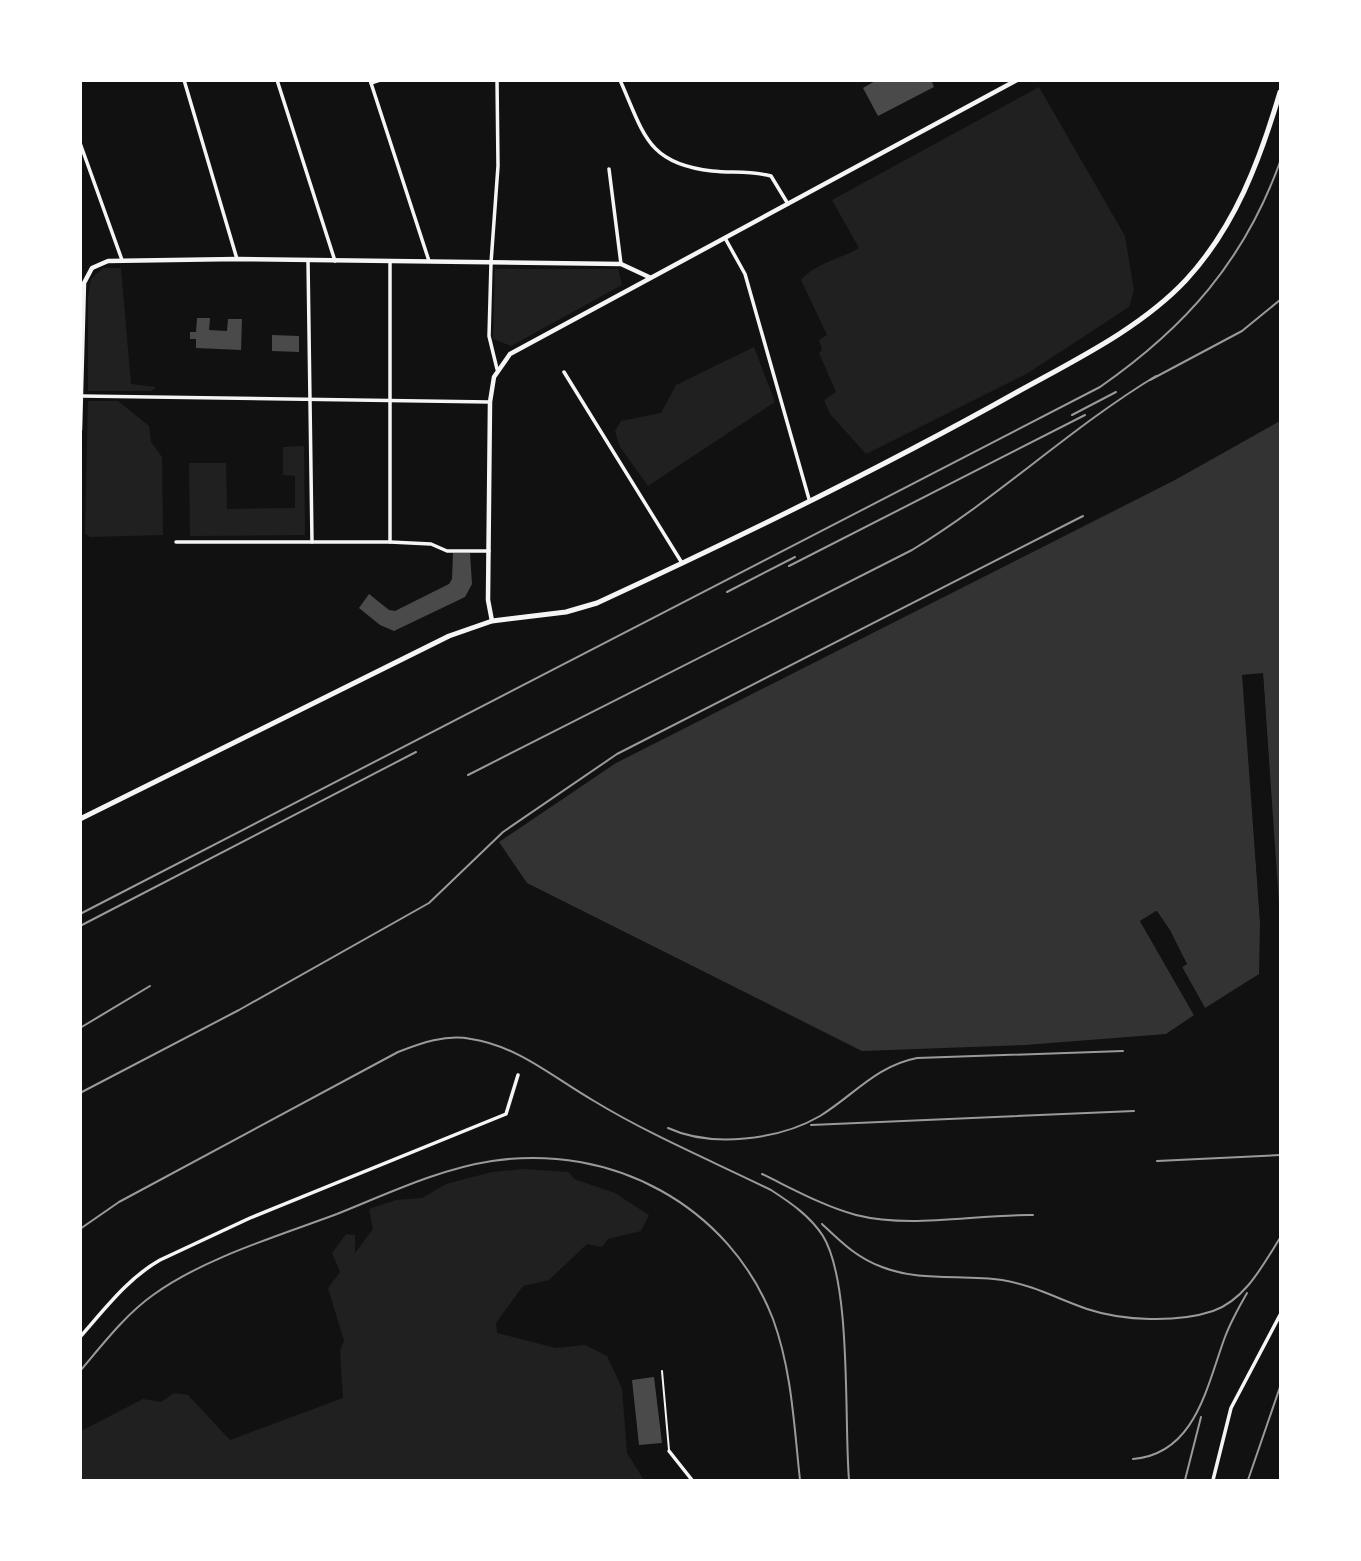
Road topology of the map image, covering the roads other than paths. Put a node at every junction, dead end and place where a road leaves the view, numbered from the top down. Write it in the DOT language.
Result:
graph roads {
  1 [pos="184,80"];
  2 [pos="277,80"];
  3 [pos="380,80"];
  4 [pos="497,80"];
  5 [pos="620,80"];
  6 [pos="1017,80"];
  7 [pos="370,82"];
  8 [pos="1280,92"];
  9 [pos="80,143"];
  10 [pos="609,169"];
  11 [pos="788,205"];
  12 [pos="725,239"];
  13 [pos="237,259"];
  14 [pos="122,260"];
  15 [pos="308,260"];
  16 [pos="335,261"];
  17 [pos="390,261"];
  18 [pos="430,262"];
  19 [pos="491,263"];
  20 [pos="621,264"];
  21 [pos="650,277"];
  22 [pos="497,369"];
  23 [pos="564,372"];
  24 [pos="81,396"];
  25 [pos="311,399"];
  26 [pos="389,400"];
  27 [pos="490,402"];
  28 [pos="80,430"];
  29 [pos="809,499"];
  30 [pos="176,542"];
  31 [pos="312,542"];
  32 [pos="390,542"];
  33 [pos="489,551"];
  34 [pos="682,563"];
  35 [pos="492,621"];
  36 [pos="80,819"];
  37 [pos="518,1075"];
  38 [pos="1280,1315"];
  39 [pos="80,1337"];
  40 [pos="662,1371"];
  41 [pos="669,1451"];
  42 [pos="692,1480"];
  43 [pos="1213,1480"];
  1 -- 13 [label="street"];
  2 -- 16 [label="street"];
  3 -- 7 [label="street"];
  4 -- 19 [label="street"];
  5 -- 11 [label="street"];
  6 -- 11 [label="main road"];
  7 -- 18 [label="street"];
  8 -- 29 [label="main road"];
  9 -- 14 [label="street"];
  10 -- 20 [label="street"];
  11 -- 12 [label="main road"];
  12 -- 21 [label="main road"];
  12 -- 29 [label="street"];
  13 -- 14 [label="main road"];
  13 -- 15 [label="main road"];
  14 -- 24 [label="main road"];
  15 -- 16 [label="main road"];
  15 -- 25 [label="street"];
  16 -- 17 [label="main road"];
  17 -- 18 [label="main road"];
  17 -- 26 [label="street"];
  18 -- 19 [label="main road"];
  19 -- 20 [label="main road"];
  19 -- 22 [label="street"];
  20 -- 21 [label="main road"];
  21 -- 22 [label="main road"];
  22 -- 27 [label="main road"];
  23 -- 34 [label="street"];
  24 -- 25 [label="street"];
  24 -- 28 [label="main road"];
  25 -- 26 [label="street"];
  25 -- 31 [label="street"];
  26 -- 27 [label="street"];
  26 -- 32 [label="street"];
  27 -- 33 [label="main road"];
  29 -- 34 [label="main road"];
  30 -- 31 [label="street"];
  31 -- 32 [label="street"];
  32 -- 33 [label="street"];
  33 -- 35 [label="main road"];
  34 -- 35 [label="main road"];
  35 -- 36 [label="main road"];
  37 -- 39 [label="street"];
  38 -- 43 [label="street"];
  40 -- 41 [label="lane"];
  41 -- 42 [label="street"];
}
